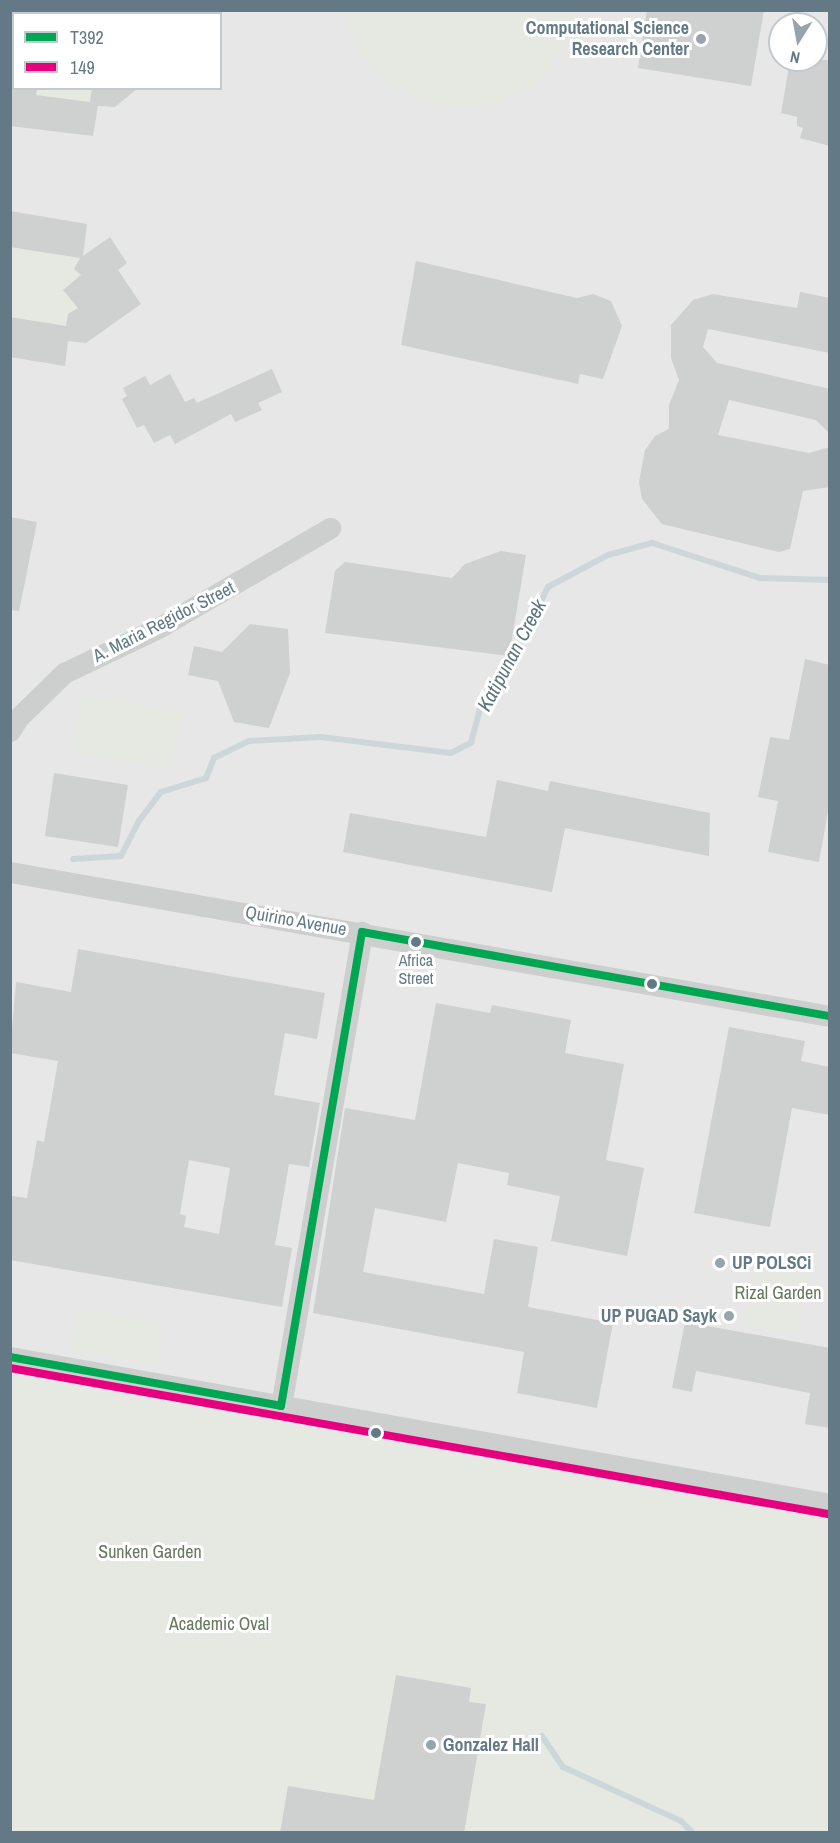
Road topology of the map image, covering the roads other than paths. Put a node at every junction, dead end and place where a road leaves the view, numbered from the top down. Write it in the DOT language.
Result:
graph roads {
  1 [pos="330,528"];
  2 [pos="10,731"];
  3 [pos="10,872"];
  4 [pos="362,932"];
  5 [pos="830,1016"];
  6 [pos="10,1357"];
  7 [pos="280,1406"];
  8 [pos="830,1504"];
  1 -- 2 [label="street, A. Maria Regidor Street"];
  3 -- 4 [label="street, Quirino Avenue"];
  4 -- 5 [label="street, Quirino Avenue"];
  4 -- 7 [label="street"];
  6 -- 7 [label="street"];
  7 -- 8 [label="street"];
}
